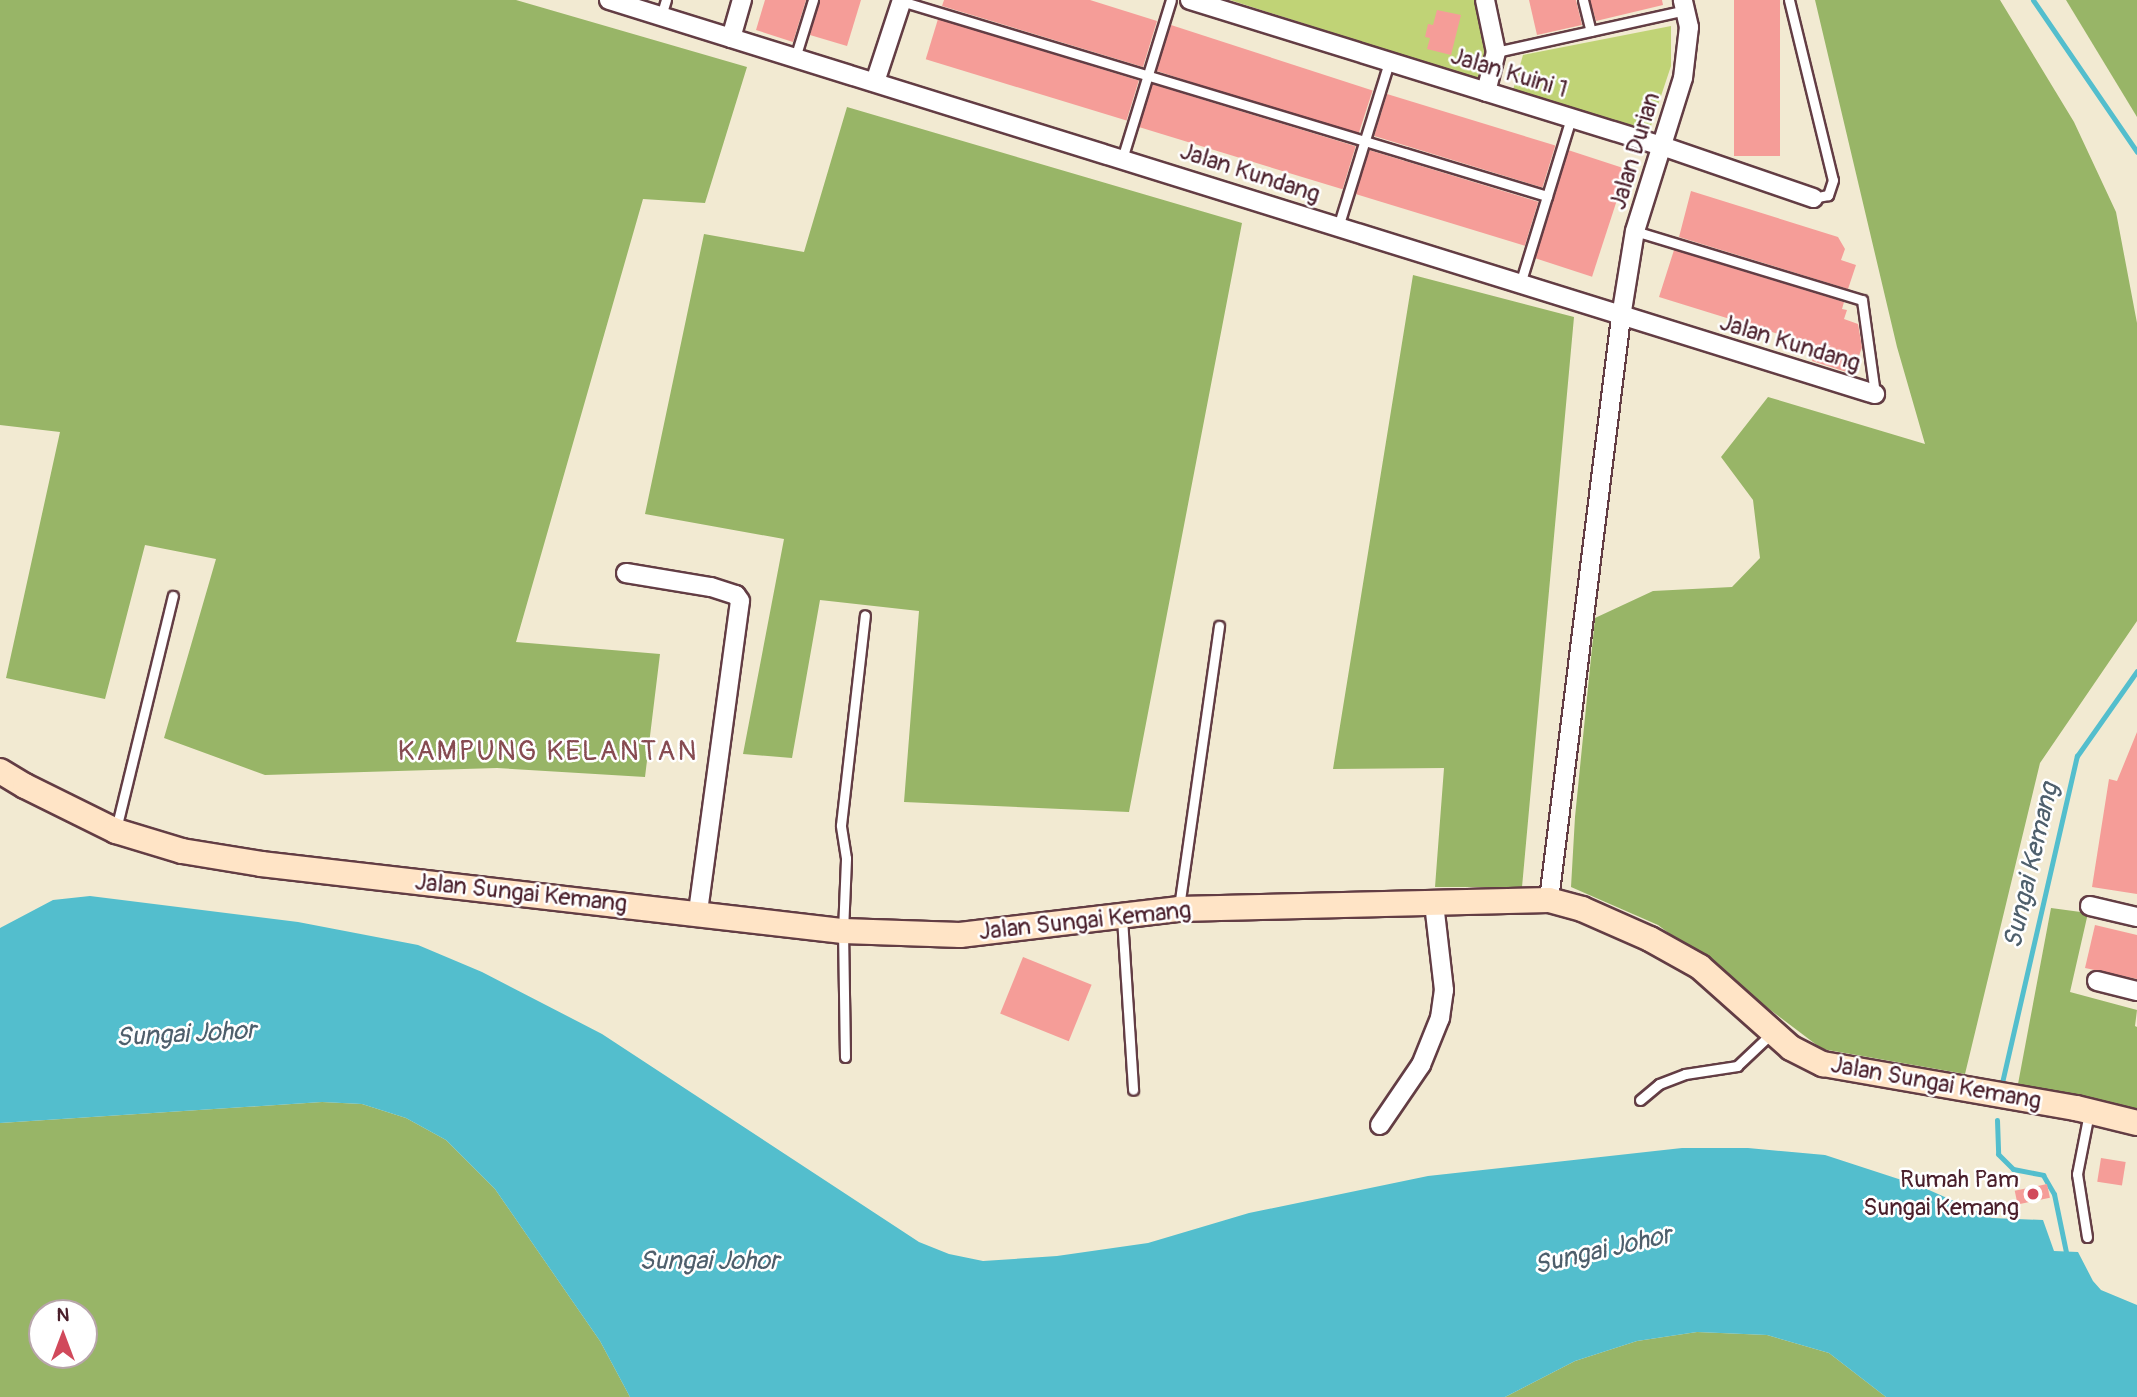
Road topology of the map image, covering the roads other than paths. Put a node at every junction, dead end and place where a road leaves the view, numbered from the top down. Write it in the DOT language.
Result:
graph roads {
  1 [pos="609,0"];
  2 [pos="742,0"];
  3 [pos="813,0"];
  4 [pos="1171,0"];
  5 [pos="1190,0"];
  6 [pos="1485,0"];
  7 [pos="1583,0"];
  8 [pos="1789,0"];
  9 [pos="901,1"];
  10 [pos="1684,5"];
  11 [pos="663,8"];
  12 [pos="1591,31"];
  13 [pos="731,38"];
  14 [pos="1496,52"];
  15 [pos="795,58"];
  16 [pos="1389,62"];
  17 [pos="1148,75"];
  18 [pos="875,82"];
  19 [pos="1486,92"];
  20 [pos="1571,118"];
  21 [pos="1364,141"];
  22 [pos="1662,146"];
  23 [pos="1122,159"];
  24 [pos="1547,196"];
  25 [pos="1813,198"];
  26 [pos="1338,227"];
  27 [pos="1635,231"];
  28 [pos="1520,284"];
  29 [pos="1621,317"];
  30 [pos="1875,394"];
  31 [pos="626,573"];
  32 [pos="173,596"];
  33 [pos="865,615"];
  34 [pos="1219,626"];
  35 [pos="0,771"];
  36 [pos="116,831"];
  37 [pos="1549,900"];
  38 [pos="1434,903"];
  39 [pos="2090,906"];
  40 [pos="1179,908"];
  41 [pos="698,912"];
  42 [pos="2137,917"];
  43 [pos="1122,918"];
  44 [pos="843,931"];
  45 [pos="2097,981"];
  46 [pos="2137,991"];
  47 [pos="1773,1031"];
  48 [pos="845,1058"];
  49 [pos="1133,1090"];
  50 [pos="1640,1100"];
  51 [pos="2090,1111"];
  52 [pos="2137,1123"];
  53 [pos="1380,1125"];
  54 [pos="2087,1237"];
  1 -- 11 [label="street, Jalan Kundang"];
  2 -- 13 [label="street"];
  3 -- 15 [label="lane"];
  4 -- 17 [label="lane"];
  5 -- 16 [label="street, Jalan Kuini 1"];
  6 -- 14 [label="street"];
  7 -- 12 [label="lane"];
  8 -- 25 [label="lane"];
  9 -- 17 [label="lane"];
  9 -- 18 [label="street"];
  10 -- 12 [label="lane"];
  10 -- 22 [label="street, Jalan Durian"];
  11 -- 13 [label="street, Jalan Kundang"];
  12 -- 14 [label="lane"];
  13 -- 15 [label="street, Jalan Kundang"];
  14 -- 19 [label="street"];
  15 -- 18 [label="street, Jalan Kundang"];
  16 -- 19 [label="street, Jalan Kuini 1"];
  16 -- 21 [label="lane"];
  17 -- 21 [label="lane"];
  17 -- 23 [label="lane"];
  18 -- 23 [label="street, Jalan Kundang"];
  19 -- 20 [label="street, Jalan Kuini 1"];
  20 -- 22 [label="street, Jalan Kuini 1"];
  20 -- 24 [label="lane"];
  21 -- 24 [label="lane"];
  21 -- 26 [label="lane"];
  22 -- 25 [label="street, Jalan Kuini 1"];
  22 -- 27 [label="street, Jalan Durian"];
  23 -- 26 [label="street, Jalan Kundang"];
  24 -- 28 [label="lane"];
  26 -- 28 [label="street, Jalan Kundang"];
  27 -- 29 [label="street, Jalan Durian"];
  27 -- 30 [label="lane"];
  28 -- 29 [label="street, Jalan Kundang"];
  29 -- 30 [label="street, Jalan Kundang"];
  29 -- 37 [label="street, Jalan Durian"];
  31 -- 41 [label="street"];
  32 -- 36 [label="lane"];
  33 -- 44 [label="lane"];
  34 -- 40 [label="lane"];
  35 -- 36 [label="street, Jalan Sungai Kemang"];
  36 -- 41 [label="street, Jalan Sungai Kemang"];
  37 -- 38 [label="street, Jalan Sungai Kemang"];
  37 -- 47 [label="street, Jalan Sungai Kemang"];
  38 -- 40 [label="street, Jalan Sungai Kemang"];
  38 -- 53 [label="street"];
  39 -- 42 [label="street"];
  40 -- 43 [label="street, Jalan Sungai Kemang"];
  41 -- 44 [label="street, Jalan Sungai Kemang"];
  43 -- 44 [label="street, Jalan Sungai Kemang"];
  43 -- 49 [label="lane"];
  44 -- 48 [label="lane"];
  45 -- 46 [label="street"];
  47 -- 50 [label="lane"];
  47 -- 51 [label="street, Jalan Sungai Kemang"];
  51 -- 52 [label="street, Jalan Sungai Kemang"];
  51 -- 54 [label="lane"];
}
